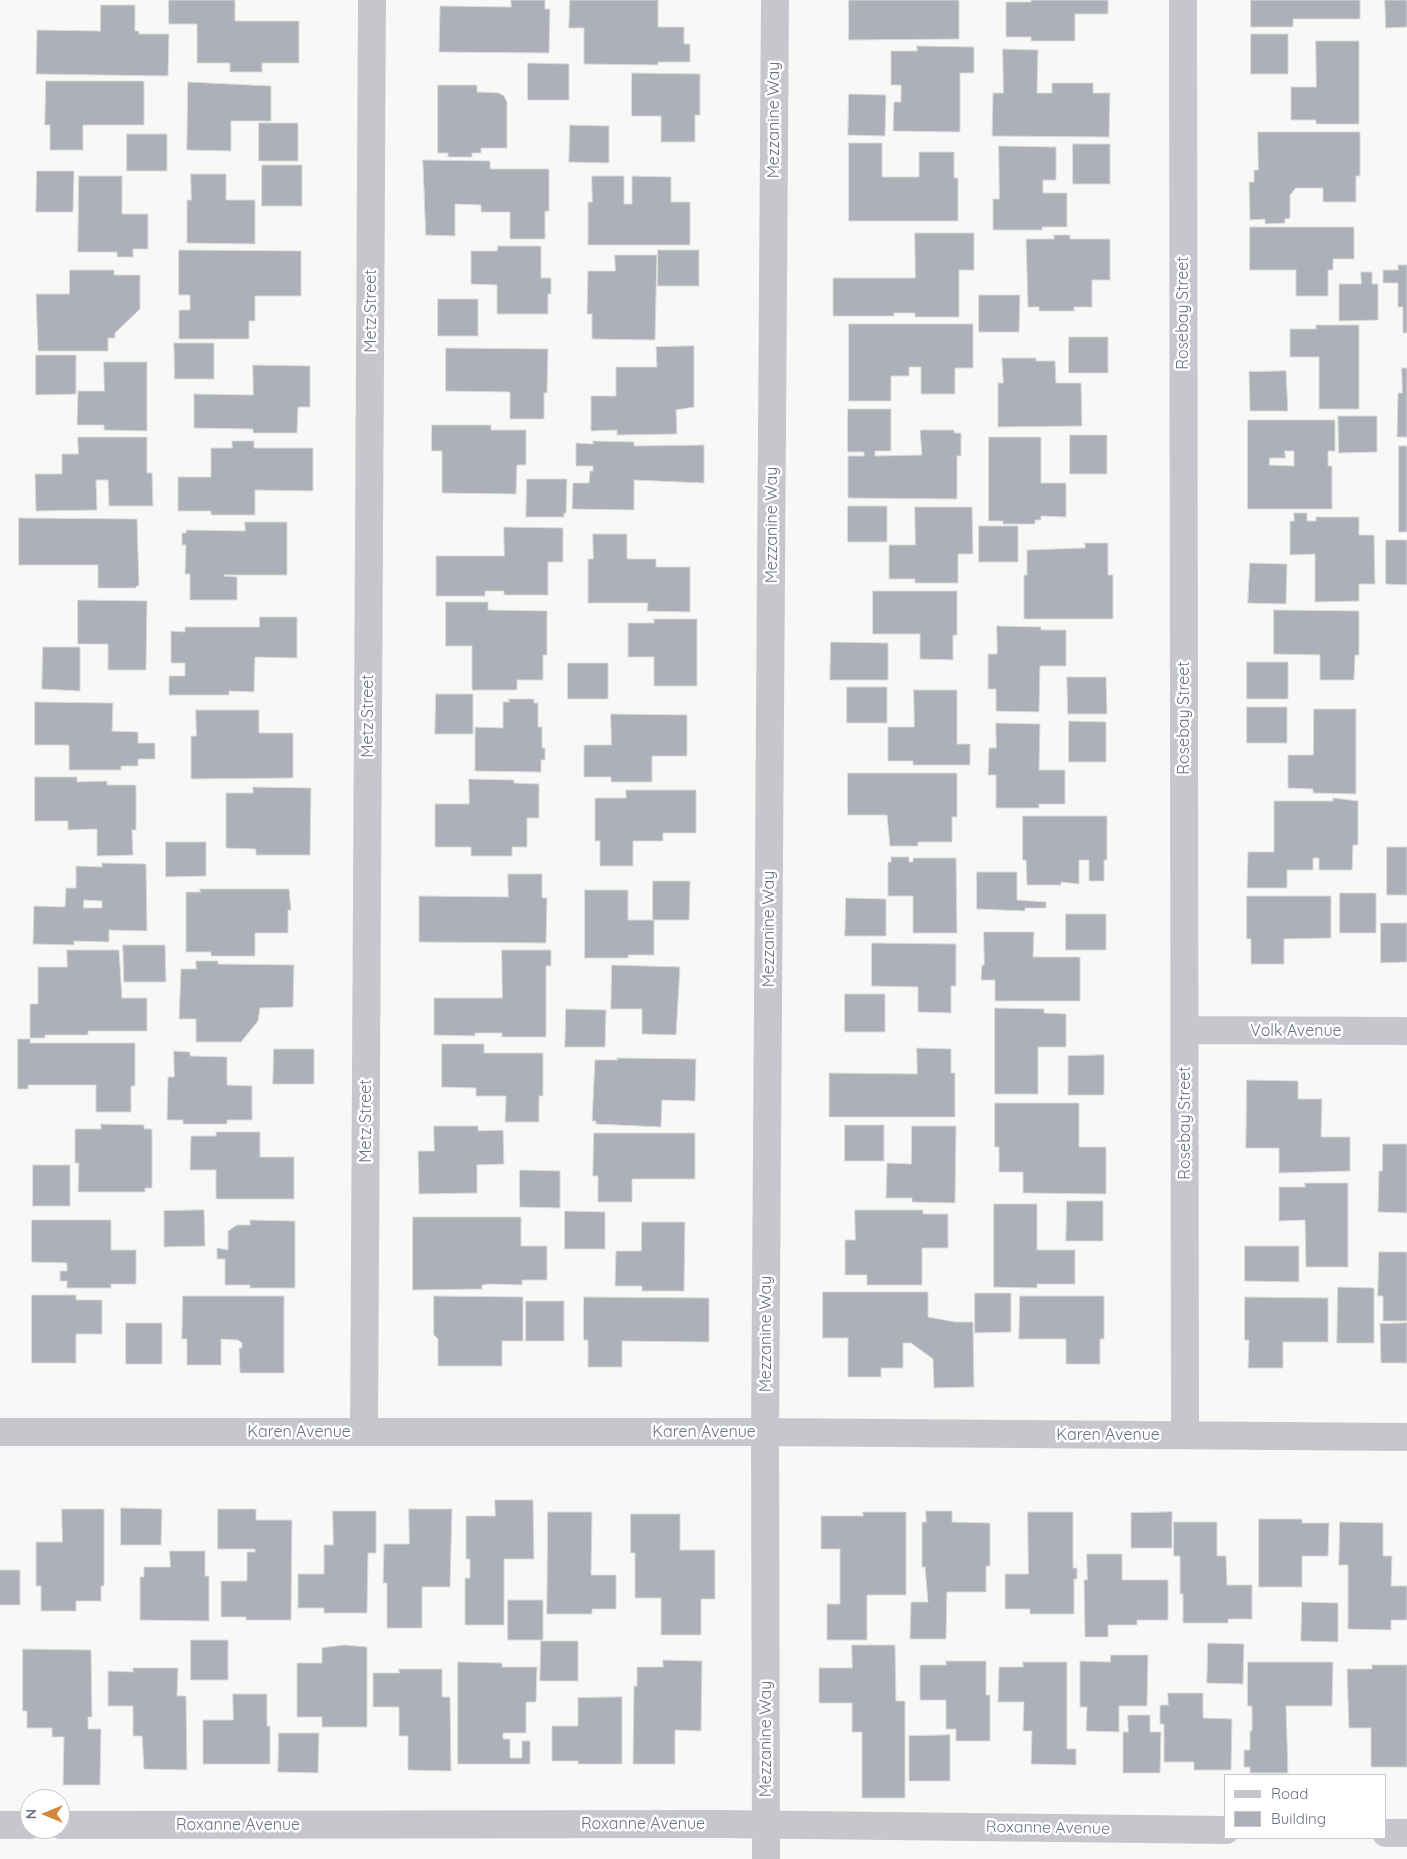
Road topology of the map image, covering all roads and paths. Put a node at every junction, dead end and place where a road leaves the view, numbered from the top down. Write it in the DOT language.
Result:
graph roads {
  1 [pos="372,0"];
  2 [pos="775,0"];
  3 [pos="1183,0"];
  4 [pos="1185,1030"];
  5 [pos="1407,1031"];
  6 [pos="0,1432"];
  7 [pos="364,1432"];
  8 [pos="765,1432"];
  9 [pos="1185,1435"];
  10 [pos="1407,1437"];
  11 [pos="766,1824"];
  12 [pos="0,1825"];
  13 [pos="20,1825"];
  14 [pos="70,1825"];
  15 [pos="1224,1830"];
  16 [pos="1387,1833"];
  17 [pos="1407,1833"];
  18 [pos="766,1859"];
  1 -- 7 [label="street, Metz Street"];
  2 -- 8 [label="street, Mezzanine Way"];
  3 -- 4 [label="street, Rosebay Street"];
  4 -- 5 [label="street, Volk Avenue"];
  4 -- 9 [label="street, Rosebay Street"];
  6 -- 7 [label="street, Karen Avenue"];
  7 -- 8 [label="street, Karen Avenue"];
  8 -- 9 [label="street, Karen Avenue"];
  8 -- 11 [label="street, Mezzanine Way"];
  9 -- 10 [label="street, Karen Avenue"];
  11 -- 14 [label="street, Roxanne Avenue"];
  11 -- 15 [label="street, Roxanne Avenue"];
  11 -- 18 [label="street, Mezzanine Way"];
  12 -- 13 [label="street"];
  16 -- 17 [label="street"];
}
